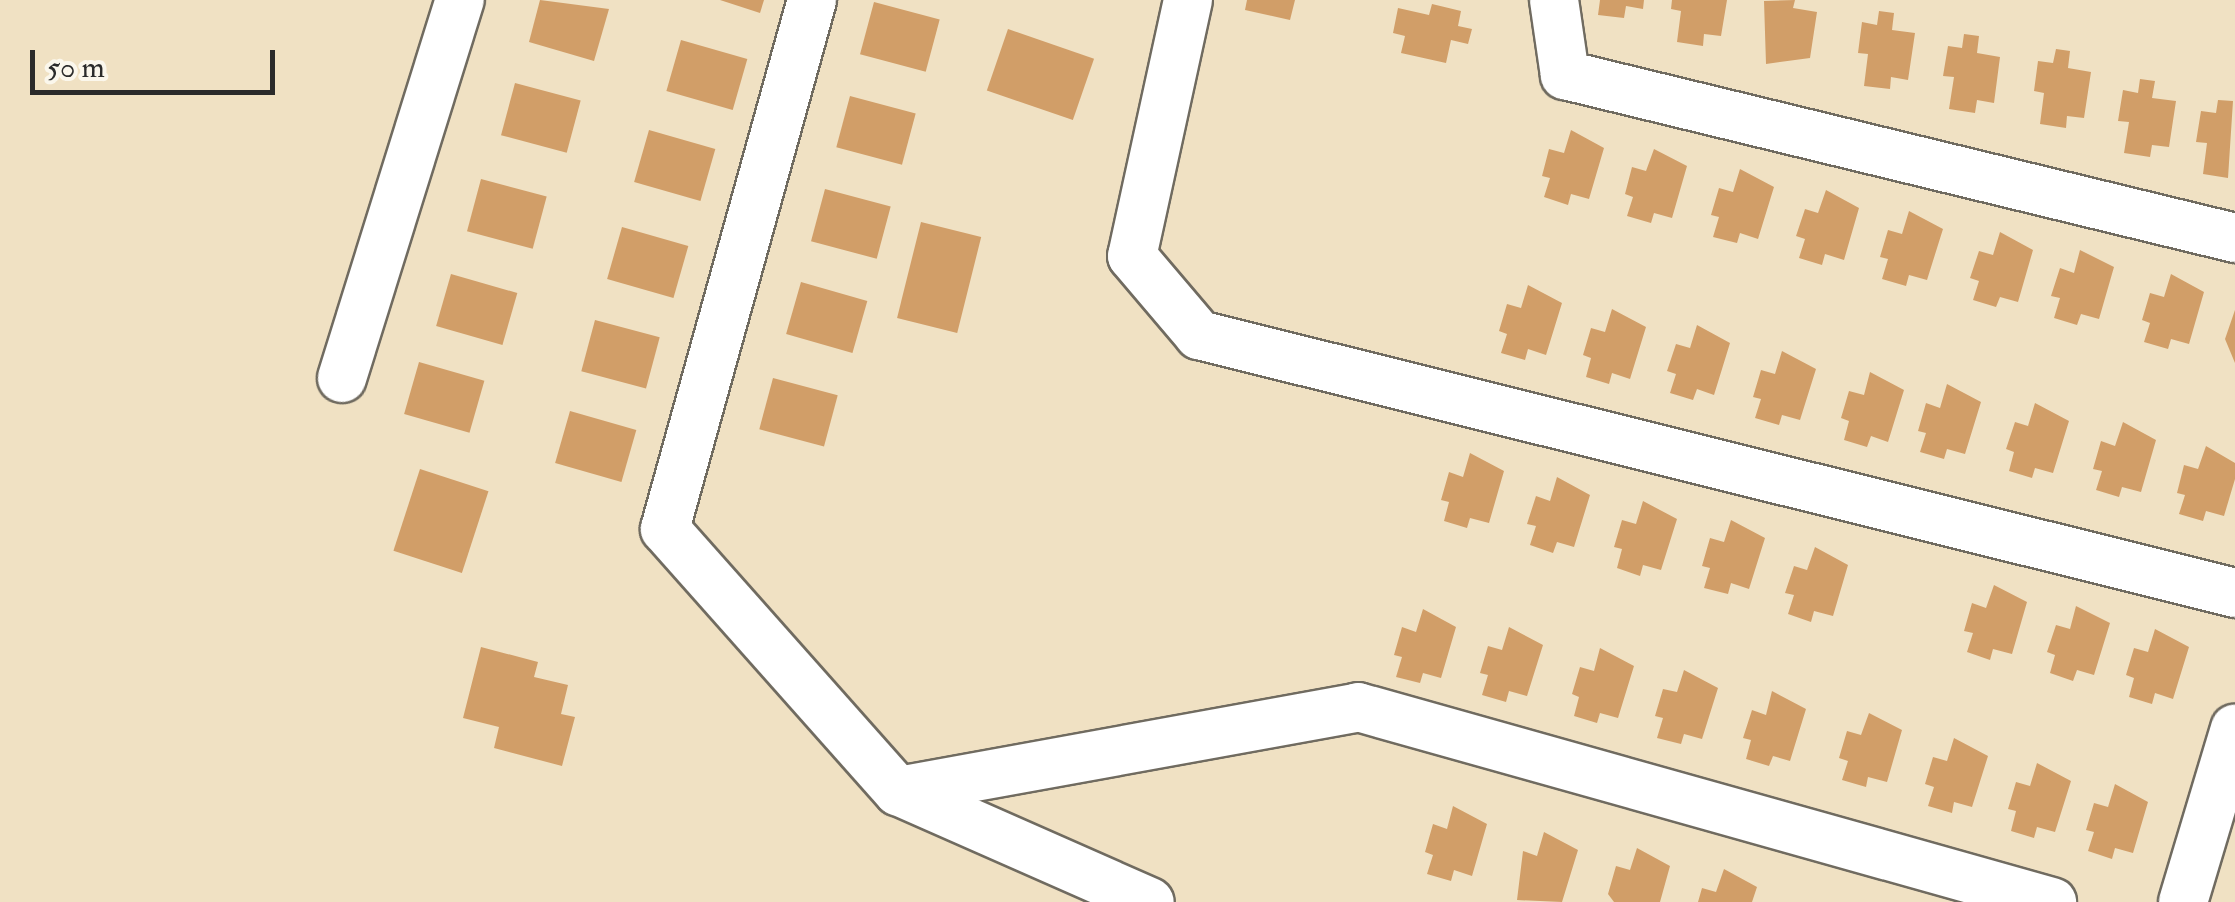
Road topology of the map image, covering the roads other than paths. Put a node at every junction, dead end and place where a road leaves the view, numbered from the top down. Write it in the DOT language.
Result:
graph roads {
  1 [pos="460,0"];
  2 [pos="812,0"];
  3 [pos="1188,0"];
  4 [pos="1554,0"];
  5 [pos="2235,238"];
  6 [pos="342,378"];
  7 [pos="2235,594"];
  8 [pos="2235,729"];
  9 [pos="898,792"];
  10 [pos="1150,902"];
  11 [pos="2052,902"];
  12 [pos="2183,902"];
  1 -- 6 [label="street"];
  2 -- 9 [label="street"];
  3 -- 7 [label="street"];
  4 -- 5 [label="street"];
  8 -- 12 [label="street"];
  9 -- 10 [label="street"];
  9 -- 11 [label="street"];
}
